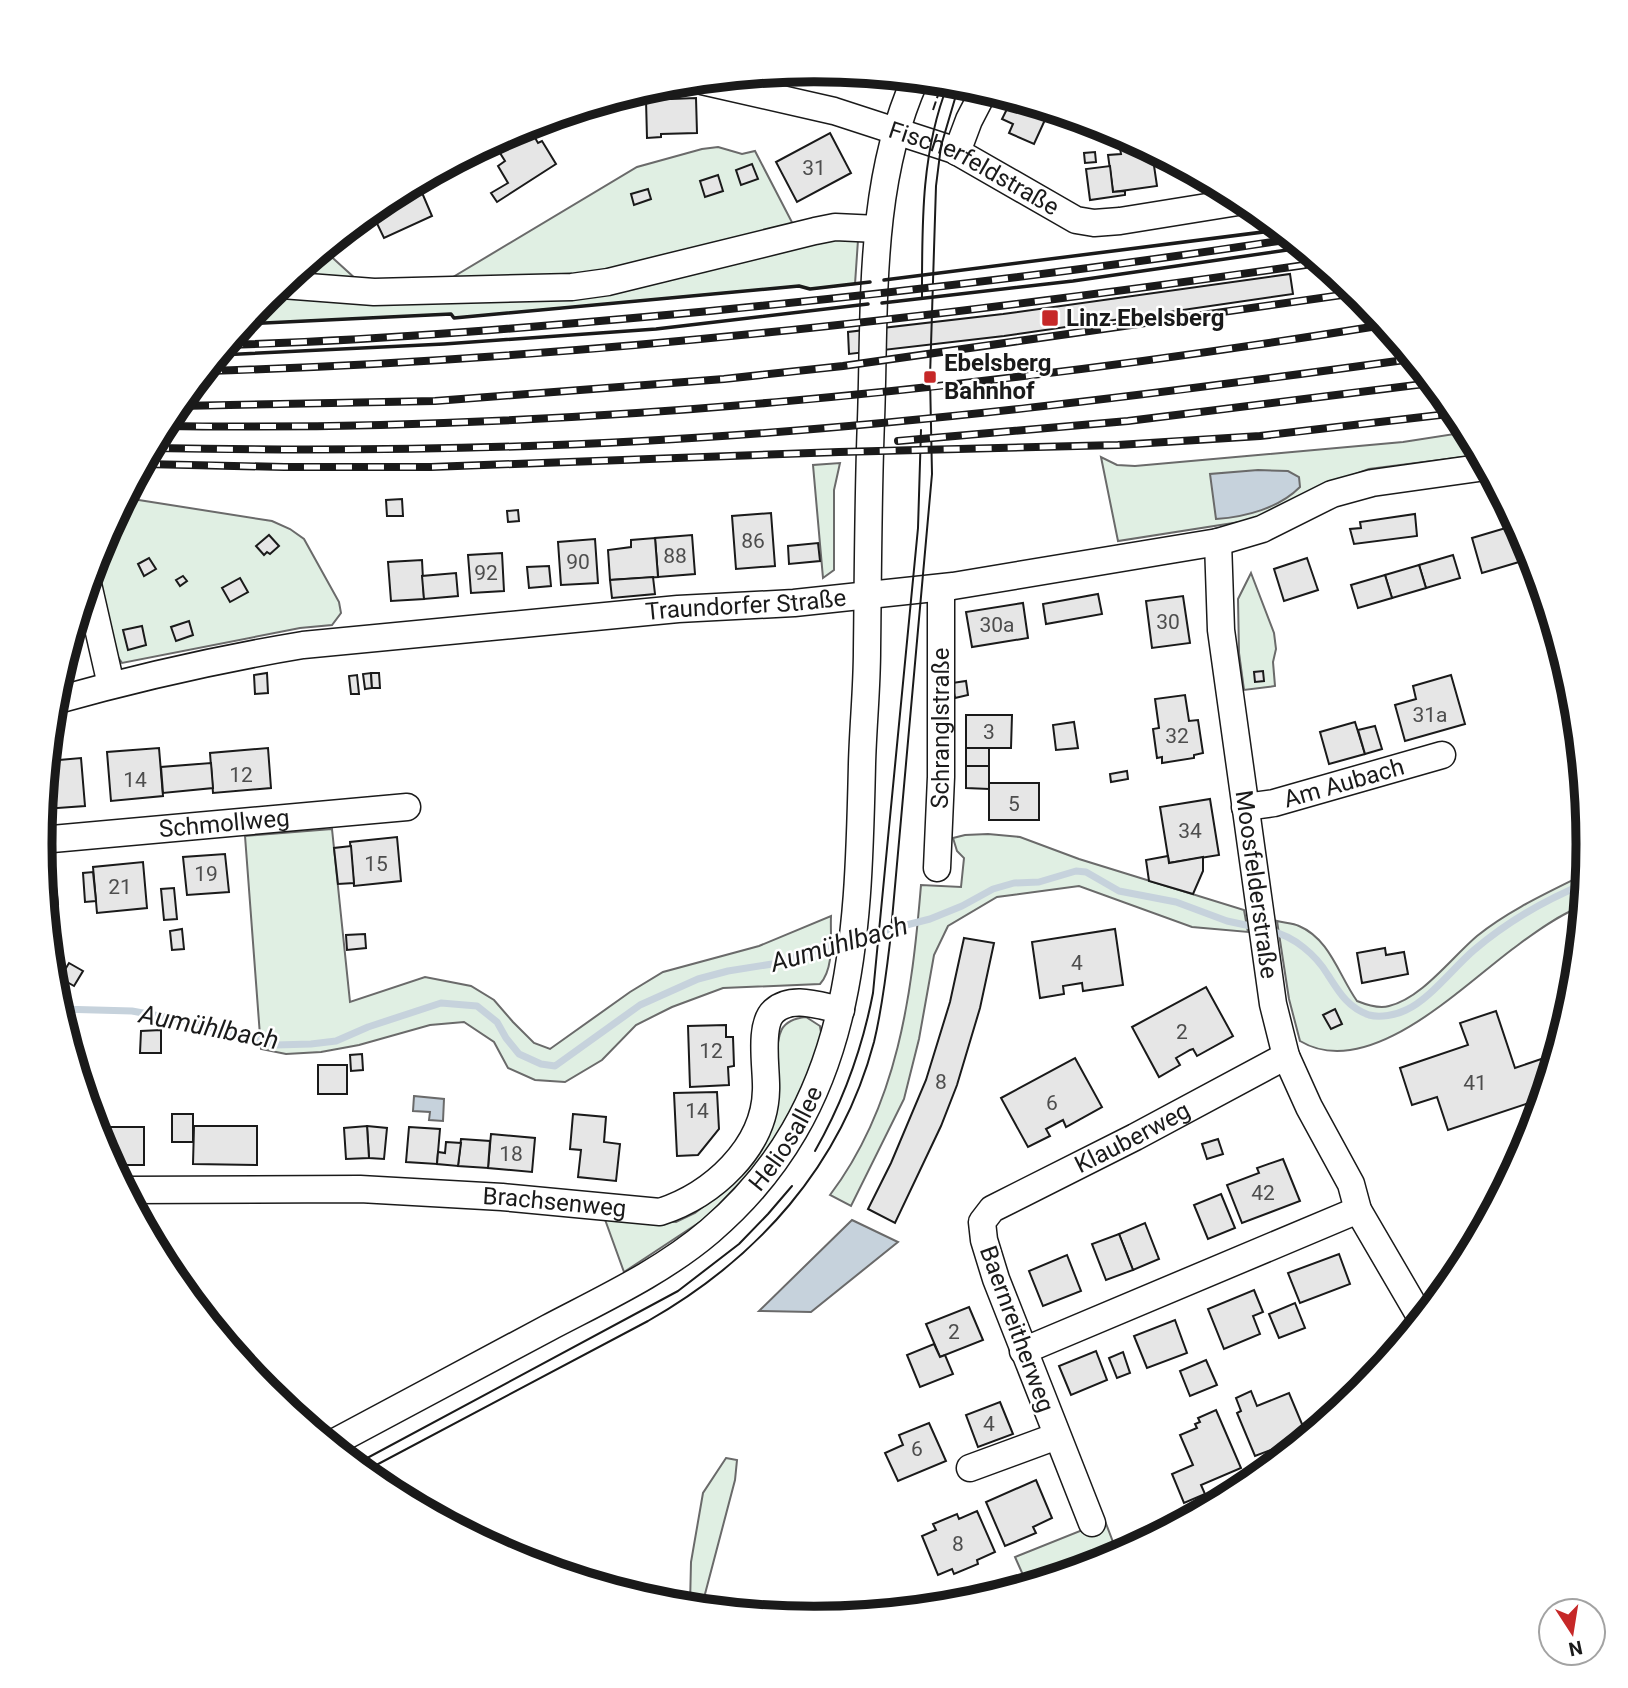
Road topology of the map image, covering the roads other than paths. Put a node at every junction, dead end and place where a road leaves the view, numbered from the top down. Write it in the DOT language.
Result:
graph roads {
  1 [pos="730,87"];
  2 [pos="912,89"];
  3 [pos="979,101"];
  4 [pos="896,131"];
  5 [pos="957,152"];
  6 [pos="1226,204"];
  7 [pos="878,229"];
  8 [pos="296,286"];
  9 [pos="1476,468"];
  10 [pos="1218,542"];
  11 [pos="941,588"];
  12 [pos="867,596"];
  13 [pos="92,602"];
  14 [pos="111,685"];
  15 [pos="67,697"];
  16 [pos="1443,755"];
  17 [pos="407,807"];
  18 [pos="1245,807"];
  19 [pos="52,839"];
  20 [pos="937,868"];
  21 [pos="841,1010"];
  22 [pos="1286,1056"];
  23 [pos="136,1190"];
  24 [pos="1358,1210"];
  25 [pos="982,1222"];
  26 [pos="1416,1310"];
  27 [pos="1023,1351"];
  28 [pos="1057,1436"];
  29 [pos="340,1439"];
  30 [pos="970,1468"];
  31 [pos="1092,1522"];
  1 -- 4 [label="street, Fischerfeldstraße"];
  2 -- 4 [label="street, Traundorfer Straße"];
  3 -- 5 [label="street"];
  4 -- 5 [label="street, Fischerfeldstraße"];
  4 -- 7 [label="street, Traundorfer Straße"];
  5 -- 6 [label="street, Fischerfeldstraße"];
  7 -- 8 [label="street"];
  7 -- 12 [label="street, Traundorfer Straße"];
  9 -- 10 [label="street"];
  10 -- 11 [label="street"];
  10 -- 18 [label="street, Moosfelderstraße"];
  11 -- 12 [label="street"];
  11 -- 20 [label="street, Schranglstraße"];
  12 -- 14 [label="street, Traundorfer Straße"];
  12 -- 21 [label="street, Heliosallee"];
  13 -- 14 [label="street"];
  14 -- 15 [label="street, Traundorfer Straße"];
  16 -- 18 [label="street, Am Aubach"];
  17 -- 19 [label="street, Schmollweg"];
  18 -- 22 [label="street, Moosfelderstraße"];
  21 -- 23 [label="street, Brachsenweg"];
  21 -- 29 [label="street, Heliosallee"];
  22 -- 24 [label="street, Moosfelderstraße"];
  22 -- 25 [label="street, Klauberweg"];
  24 -- 26 [label="street, Moosfelderstraße"];
  24 -- 27 [label="street"];
  25 -- 27 [label="street, Baernreitherweg"];
  27 -- 28 [label="street, Baernreitherweg"];
  28 -- 30 [label="street, Baernreitherweg"];
  28 -- 31 [label="street, Baernreitherweg"];
}
